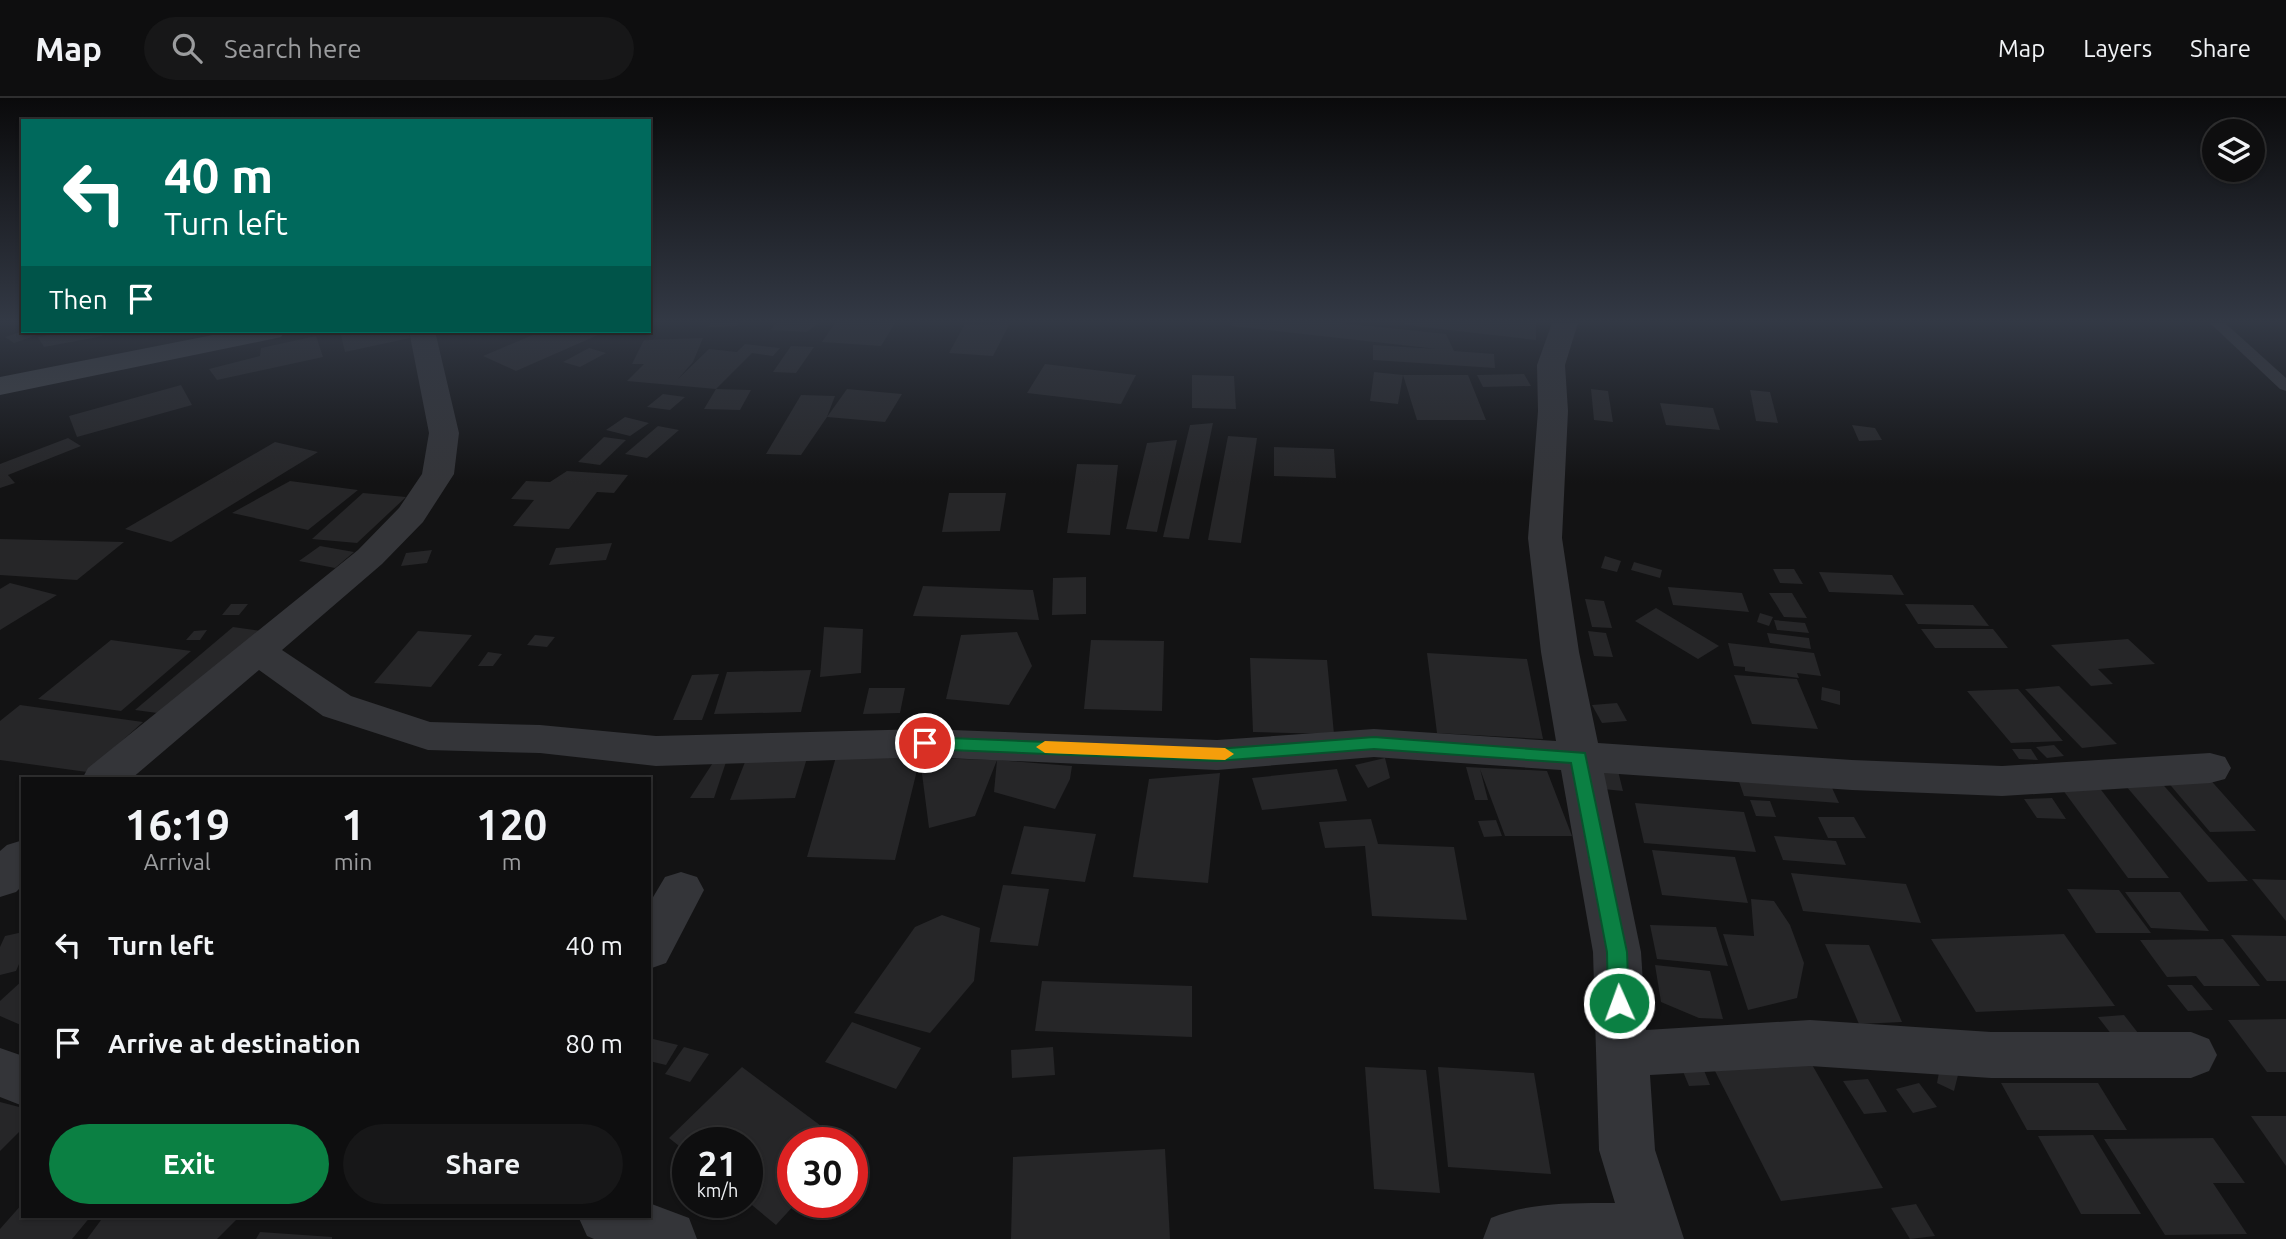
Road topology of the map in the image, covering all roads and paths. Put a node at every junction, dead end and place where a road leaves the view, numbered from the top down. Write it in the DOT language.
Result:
graph roads {
  1 [pos="48,376"];
  2 [pos="432,376"];
  3 [pos="1551,376"];
  4 [pos="0,386"];
  5 [pos="257,650"];
  6 [pos="1579,758"];
  7 [pos="2210,768"];
  8 [pos="105,777"];
  9 [pos="21,859"];
  10 [pos="0,879"];
  11 [pos="681,890"];
  12 [pos="651,945"];
  13 [pos="1621,1054"];
  14 [pos="2191,1055"];
  15 [pos="0,1071"];
  16 [pos="21,1081"];
  17 [pos="612,1218"];
  18 [pos="1654,1236"];
  19 [pos="668,1239"];
  20 [pos="1512,1239"];
  1 -- 4 [label="main road"];
  2 -- 5 [label="street"];
  3 -- 6 [label="street"];
  5 -- 6 [label="street"];
  5 -- 8 [label="street"];
  6 -- 7 [label="street"];
  6 -- 13 [label="street"];
  9 -- 10 [label="street"];
  11 -- 12 [label="street"];
  13 -- 14 [label="street"];
  13 -- 18 [label="street"];
  15 -- 16 [label="street"];
  17 -- 19 [label="street"];
  18 -- 20 [label="street"];
}
